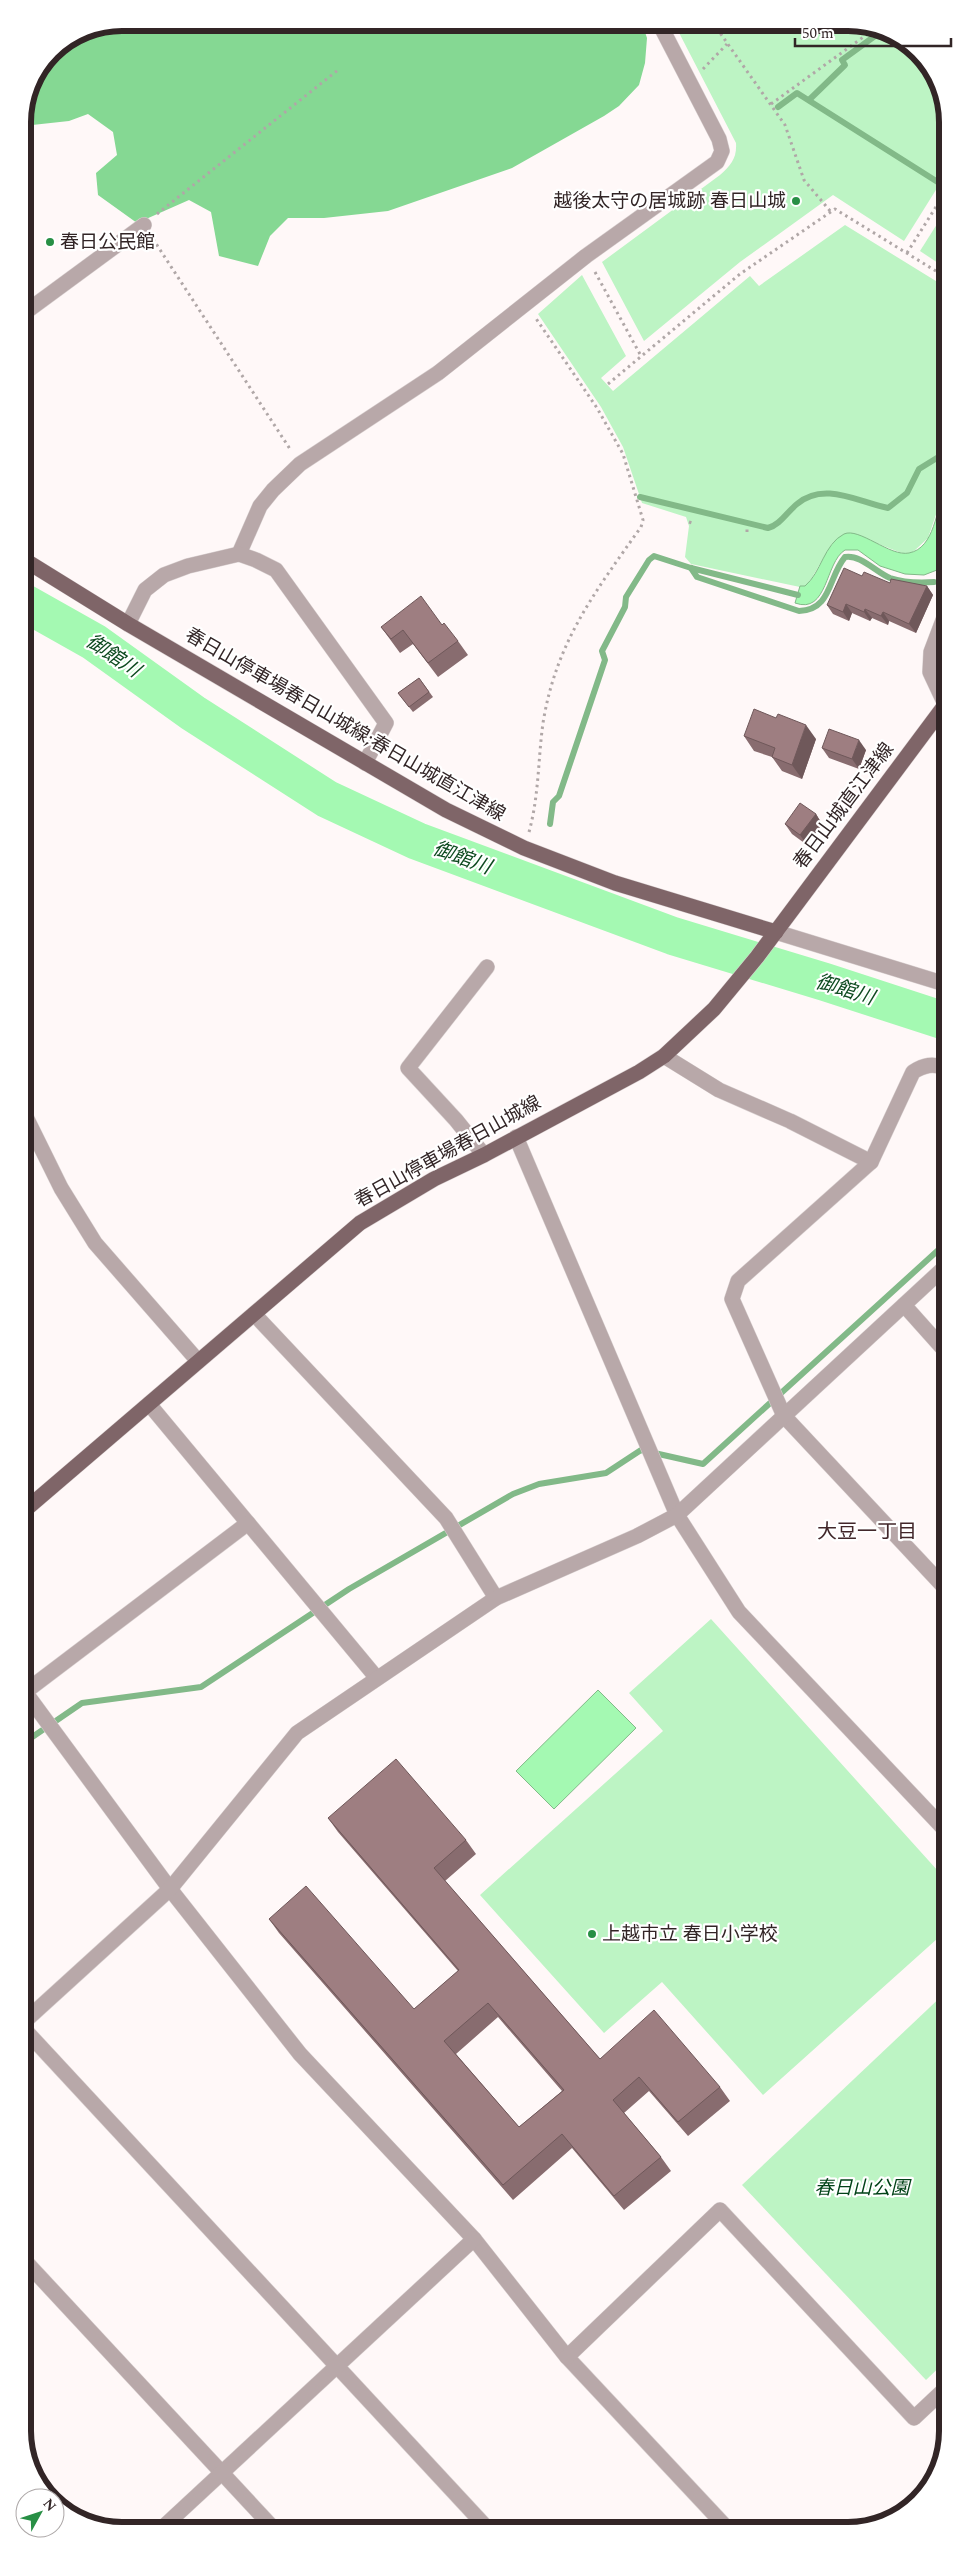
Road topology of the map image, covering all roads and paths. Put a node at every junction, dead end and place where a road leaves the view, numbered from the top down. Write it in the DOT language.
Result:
graph roads {
  1 [pos="663,31"];
  2 [pos="718,31"];
  3 [pos="868,33"];
  4 [pos="727,44"];
  5 [pos="338,70"];
  6 [pos="690,82"];
  7 [pos="771,104"];
  8 [pos="939,202"];
  9 [pos="831,212"];
  10 [pos="144,225"];
  11 [pos="907,253"];
  12 [pos="586,256"];
  13 [pos="939,273"];
  14 [pos="526,304"];
  15 [pos="31,308"];
  16 [pos="641,357"];
  17 [pos="608,384"];
  18 [pos="300,464"];
  19 [pos="239,554"];
  20 [pos="31,564"];
  21 [pos="128,624"];
  22 [pos="939,631"];
  23 [pos="939,691"];
  24 [pos="939,712"];
  25 [pos="365,764"];
  26 [pos="524,848"];
  27 [pos="776,932"];
  28 [pos="487,967"];
  29 [pos="939,982"];
  30 [pos="664,1056"];
  31 [pos="939,1065"];
  32 [pos="31,1127"];
  33 [pos="516,1138"];
  34 [pos="484,1155"];
  35 [pos="871,1162"];
  36 [pos="939,1272"];
  37 [pos="904,1305"];
  38 [pos="254,1314"];
  39 [pos="939,1344"];
  40 [pos="198,1361"];
  41 [pos="149,1404"];
  42 [pos="784,1416"];
  43 [pos="31,1505"];
  44 [pos="676,1515"];
  45 [pos="248,1523"];
  46 [pos="939,1581"];
  47 [pos="496,1598"];
  48 [pos="376,1677"];
  49 [pos="31,1687"];
  50 [pos="31,1700"];
  51 [pos="939,1820"];
  52 [pos="170,1889"];
  53 [pos="31,2016"];
  54 [pos="31,2037"];
  55 [pos="474,2239"];
  56 [pos="31,2267"];
  57 [pos="567,2357"];
  58 [pos="336,2367"];
  59 [pos="939,2394"];
  60 [pos="222,2472"];
  61 [pos="169,2522"];
  62 [pos="269,2522"];
  63 [pos="481,2522"];
  64 [pos="721,2522"];
  1 -- 6 [label="street"];
  2 -- 4 [label="path"];
  3 -- 7 [label="path"];
  4 -- 6 [label="path"];
  4 -- 7 [label="path"];
  5 -- 10 [label="path"];
  6 -- 12 [label="street"];
  7 -- 9 [label="path"];
  8 -- 11 [label="path"];
  9 -- 11 [label="path"];
  9 -- 16 [label="path"];
  10 -- 15 [label="street"];
  10 -- 18 [label="path"];
  11 -- 13 [label="path"];
  12 -- 14 [label="street"];
  12 -- 16 [label="path"];
  14 -- 18 [label="street"];
  14 -- 26 [label="path"];
  16 -- 17 [label="path"];
  18 -- 19 [label="street"];
  19 -- 21 [label="street"];
  19 -- 25 [label="street"];
  20 -- 21 [label="main road, 春日山停車場春日山城線;春日山城直江津線"];
  21 -- 25 [label="main road, 春日山停車場春日山城線;春日山城直江津線"];
  22 -- 23 [label="street"];
  24 -- 27 [label="main road, 春日山城直江津線"];
  25 -- 26 [label="main road, 春日山停車場春日山城線;春日山城直江津線"];
  26 -- 27 [label="main road, 春日山停車場春日山城線;春日山城直江津線"];
  27 -- 29 [label="street"];
  27 -- 30 [label="main road, 春日山停車場春日山城線"];
  28 -- 34 [label="street"];
  30 -- 33 [label="main road, 春日山停車場春日山城線"];
  30 -- 35 [label="street"];
  31 -- 35 [label="street"];
  32 -- 40 [label="street"];
  33 -- 34 [label="main road, 春日山停車場春日山城線"];
  33 -- 44 [label="street"];
  34 -- 38 [label="main road, 春日山停車場春日山城線"];
  35 -- 42 [label="street"];
  36 -- 37 [label="street"];
  37 -- 39 [label="street"];
  37 -- 42 [label="street"];
  38 -- 40 [label="main road, 春日山停車場春日山城線"];
  38 -- 47 [label="street"];
  40 -- 41 [label="main road, 春日山停車場春日山城線"];
  41 -- 43 [label="main road, 春日山停車場春日山城線"];
  41 -- 45 [label="street"];
  42 -- 44 [label="street"];
  42 -- 46 [label="street"];
  44 -- 47 [label="street"];
  44 -- 51 [label="street"];
  45 -- 48 [label="street"];
  45 -- 49 [label="street"];
  47 -- 48 [label="street"];
  48 -- 52 [label="street"];
  50 -- 52 [label="street"];
  52 -- 53 [label="street"];
  52 -- 55 [label="street"];
  54 -- 58 [label="street"];
  55 -- 57 [label="street"];
  55 -- 58 [label="street"];
  56 -- 60 [label="street"];
  57 -- 59 [label="street"];
  57 -- 64 [label="street"];
  58 -- 60 [label="street"];
  58 -- 63 [label="street"];
  60 -- 61 [label="street"];
  60 -- 62 [label="street"];
}
